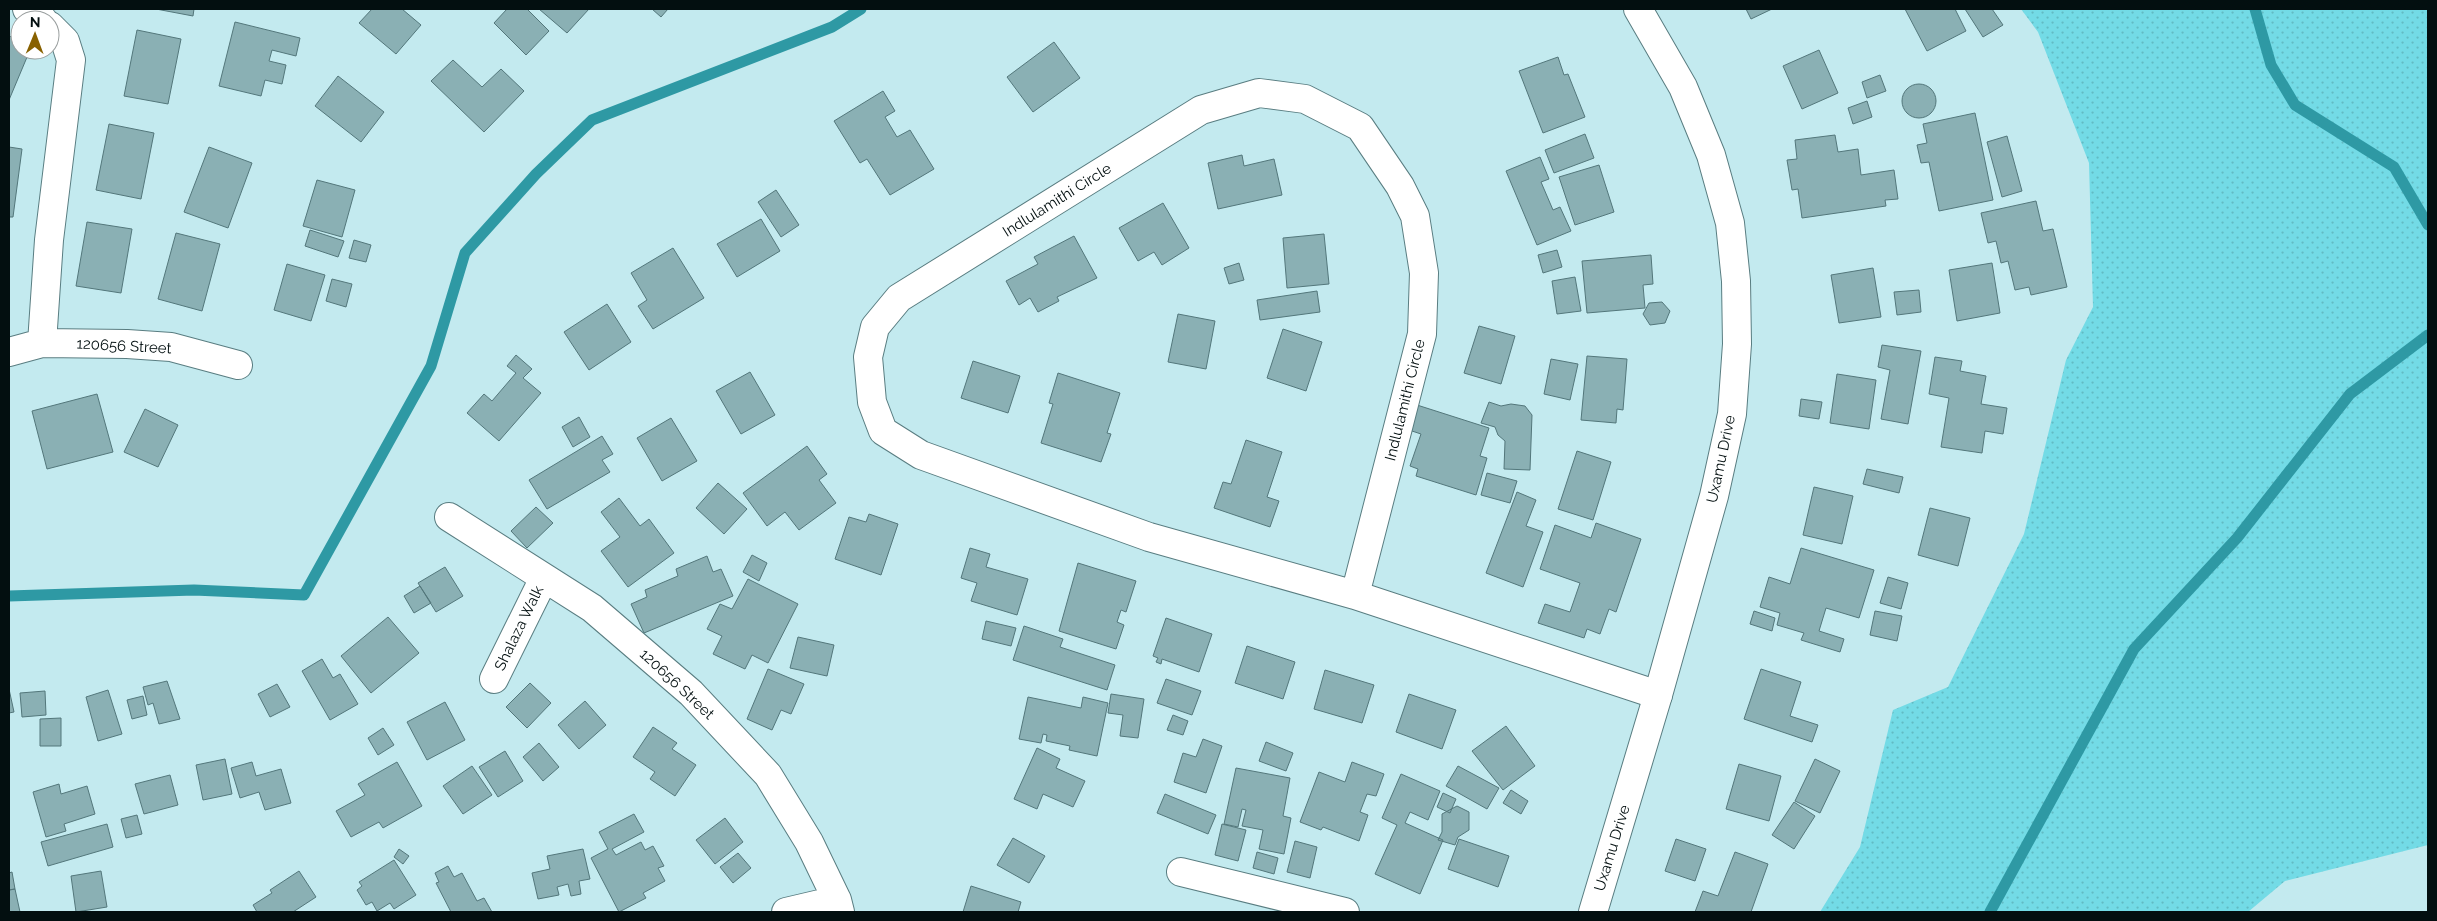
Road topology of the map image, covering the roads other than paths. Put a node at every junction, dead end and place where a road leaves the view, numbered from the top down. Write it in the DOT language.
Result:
graph roads {
  1 [pos="1638,9"];
  2 [pos="60,36"];
  3 [pos="42,343"];
  4 [pos="9,352"];
  5 [pos="238,365"];
  6 [pos="449,517"];
  7 [pos="544,578"];
  8 [pos="1355,595"];
  9 [pos="494,679"];
  10 [pos="1658,695"];
  11 [pos="1181,872"];
  12 [pos="838,906"];
  13 [pos="786,912"];
  14 [pos="1345,912"];
  15 [pos="1593,912"];
  1 -- 10 [label="street, Uxamu Drive"];
  2 -- 3 [label="street"];
  3 -- 4 [label="street, 120656 Street"];
  3 -- 5 [label="street, 120656 Street"];
  6 -- 7 [label="street, 120656 Street"];
  7 -- 9 [label="street, Shalaza Walk"];
  7 -- 12 [label="street, 120656 Street"];
  8 -- 8 [label="street, Indlulamithi Circle"];
  8 -- 10 [label="street, Indlulamithi Circle"];
  10 -- 15 [label="street, Uxamu Drive"];
  11 -- 14 [label="street"];
  12 -- 13 [label="street"];
}
